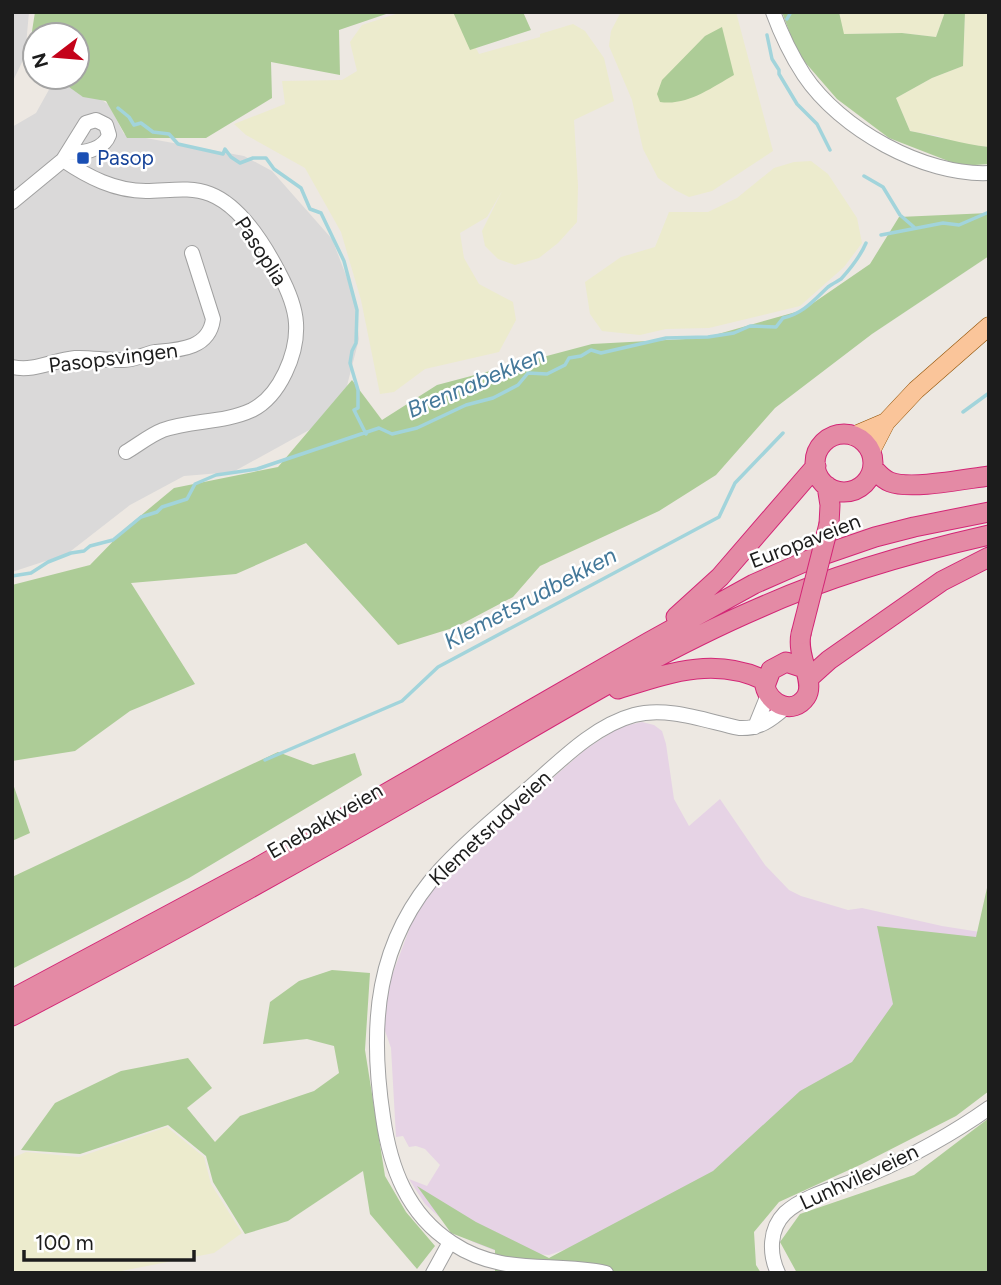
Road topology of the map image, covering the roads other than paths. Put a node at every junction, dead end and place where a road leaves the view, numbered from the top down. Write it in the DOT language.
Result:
graph roads {
  1 [pos="773,12"];
  2 [pos="989,173"];
  3 [pos="12,202"];
  4 [pos="192,253"];
  5 [pos="989,326"];
  6 [pos="12,368"];
  7 [pos="886,422"];
  8 [pos="853,436"];
  9 [pos="126,452"];
  10 [pos="872,460"];
  11 [pos="816,467"];
  12 [pos="989,476"];
  13 [pos="827,486"];
  14 [pos="851,492"];
  15 [pos="989,512"];
  16 [pos="829,523"];
  17 [pos="989,535"];
  18 [pos="989,556"];
  19 [pos="801,636"];
  20 [pos="653,650"];
  21 [pos="780,663"];
  22 [pos="806,673"];
  23 [pos="767,688"];
  24 [pos="581,700"];
  25 [pos="786,707"];
  26 [pos="755,727"];
  27 [pos="12,999"];
  28 [pos="12,1016"];
  29 [pos="989,1108"];
  30 [pos="450,1242"];
  31 [pos="433,1273"];
  32 [pos="606,1273"];
  33 [pos="778,1273"];
  1 -- 2 [label="street"];
  3 -- 9 [label="street, Pasoplia"];
  4 -- 6 [label="street, Pasopsvingen"];
  5 -- 7 [label="main road"];
  7 -- 8 [label="main road"];
  7 -- 10 [label="main road"];
  8 -- 10 [label="highway"];
  8 -- 11 [label="highway"];
  10 -- 12 [label="highway"];
  10 -- 14 [label="highway"];
  11 -- 13 [label="highway"];
  11 -- 20 [label="highway"];
  13 -- 14 [label="highway"];
  13 -- 16 [label="highway"];
  14 -- 16 [label="highway"];
  15 -- 20 [label="highway, Europaveien"];
  16 -- 19 [label="highway, bridge"];
  17 -- 20 [label="highway"];
  18 -- 22 [label="highway"];
  19 -- 21 [label="highway"];
  19 -- 22 [label="highway"];
  20 -- 24 [label="highway, Enebakkveien"];
  20 -- 27 [label="highway, Enebakkveien"];
  21 -- 22 [label="highway"];
  21 -- 23 [label="highway"];
  22 -- 25 [label="highway"];
  23 -- 24 [label="highway"];
  23 -- 25 [label="highway"];
  23 -- 26 [label="street"];
  24 -- 28 [label="highway, Enebakkveien"];
  25 -- 26 [label="street"];
  26 -- 30 [label="street, Klemetsrudveien"];
  29 -- 33 [label="street, Lunhvileveien"];
  30 -- 31 [label="street"];
  30 -- 32 [label="street, Klemetsrudveien"];
}
